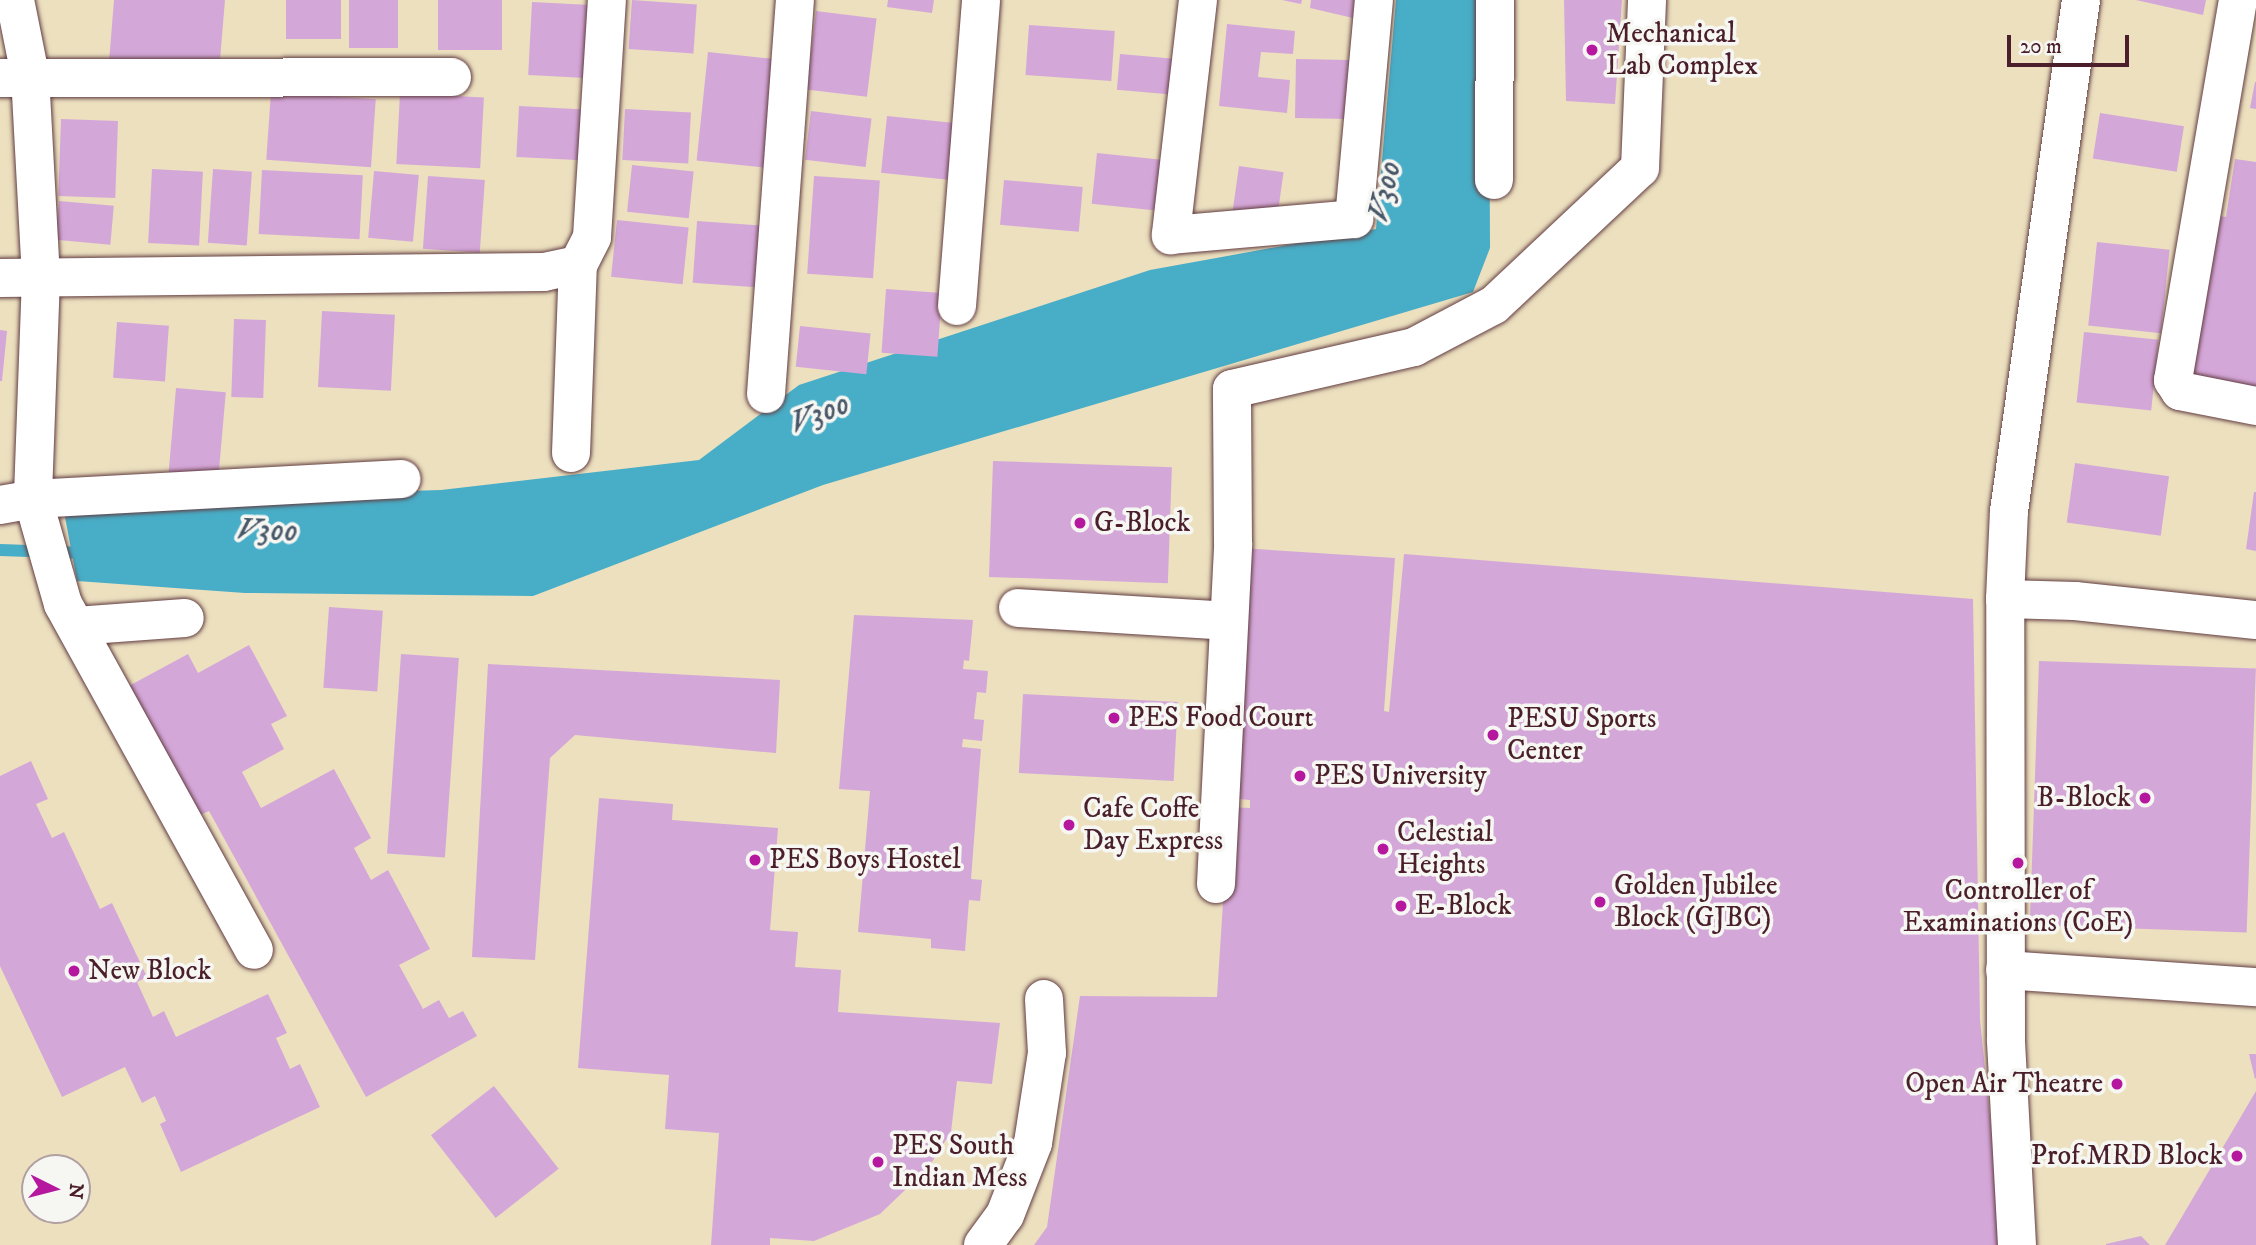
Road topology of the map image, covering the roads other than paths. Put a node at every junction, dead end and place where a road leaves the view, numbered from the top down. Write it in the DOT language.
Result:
graph roads {
  1 [pos="15,0"];
  2 [pos="607,0"];
  3 [pos="795,0"];
  4 [pos="981,0"];
  5 [pos="1198,0"];
  6 [pos="1374,0"];
  7 [pos="1495,0"];
  8 [pos="1647,0"];
  9 [pos="2081,0"];
  10 [pos="2238,0"];
  11 [pos="15,77"];
  12 [pos="452,77"];
  13 [pos="1494,180"];
  14 [pos="578,265"];
  15 [pos="0,278"];
  16 [pos="41,278"];
  17 [pos="957,306"];
  18 [pos="766,394"];
  19 [pos="2256,406"];
  20 [pos="571,453"];
  21 [pos="401,479"];
  22 [pos="17,502"];
  23 [pos="2005,599"];
  24 [pos="1018,608"];
  25 [pos="69,615"];
  26 [pos="185,618"];
  27 [pos="2256,620"];
  28 [pos="1228,621"];
  29 [pos="1216,884"];
  30 [pos="254,950"];
  31 [pos="2005,970"];
  32 [pos="2256,987"];
  33 [pos="1044,999"];
  34 [pos="983,1245"];
  35 [pos="2017,1245"];
  1 -- 11 [label="street"];
  2 -- 14 [label="street"];
  3 -- 18 [label="street"];
  4 -- 17 [label="street"];
  5 -- 6 [label="street"];
  7 -- 13 [label="street"];
  8 -- 28 [label="street"];
  9 -- 23 [label="street"];
  10 -- 19 [label="street"];
  11 -- 12 [label="street"];
  11 -- 16 [label="street"];
  14 -- 16 [label="street"];
  14 -- 20 [label="street"];
  15 -- 16 [label="street"];
  16 -- 22 [label="street"];
  21 -- 22 [label="street"];
  22 -- 25 [label="street"];
  23 -- 27 [label="street"];
  23 -- 31 [label="street"];
  24 -- 28 [label="street"];
  25 -- 26 [label="street"];
  25 -- 30 [label="street"];
  28 -- 29 [label="street"];
  31 -- 32 [label="street"];
  31 -- 35 [label="street"];
  33 -- 34 [label="street"];
}
